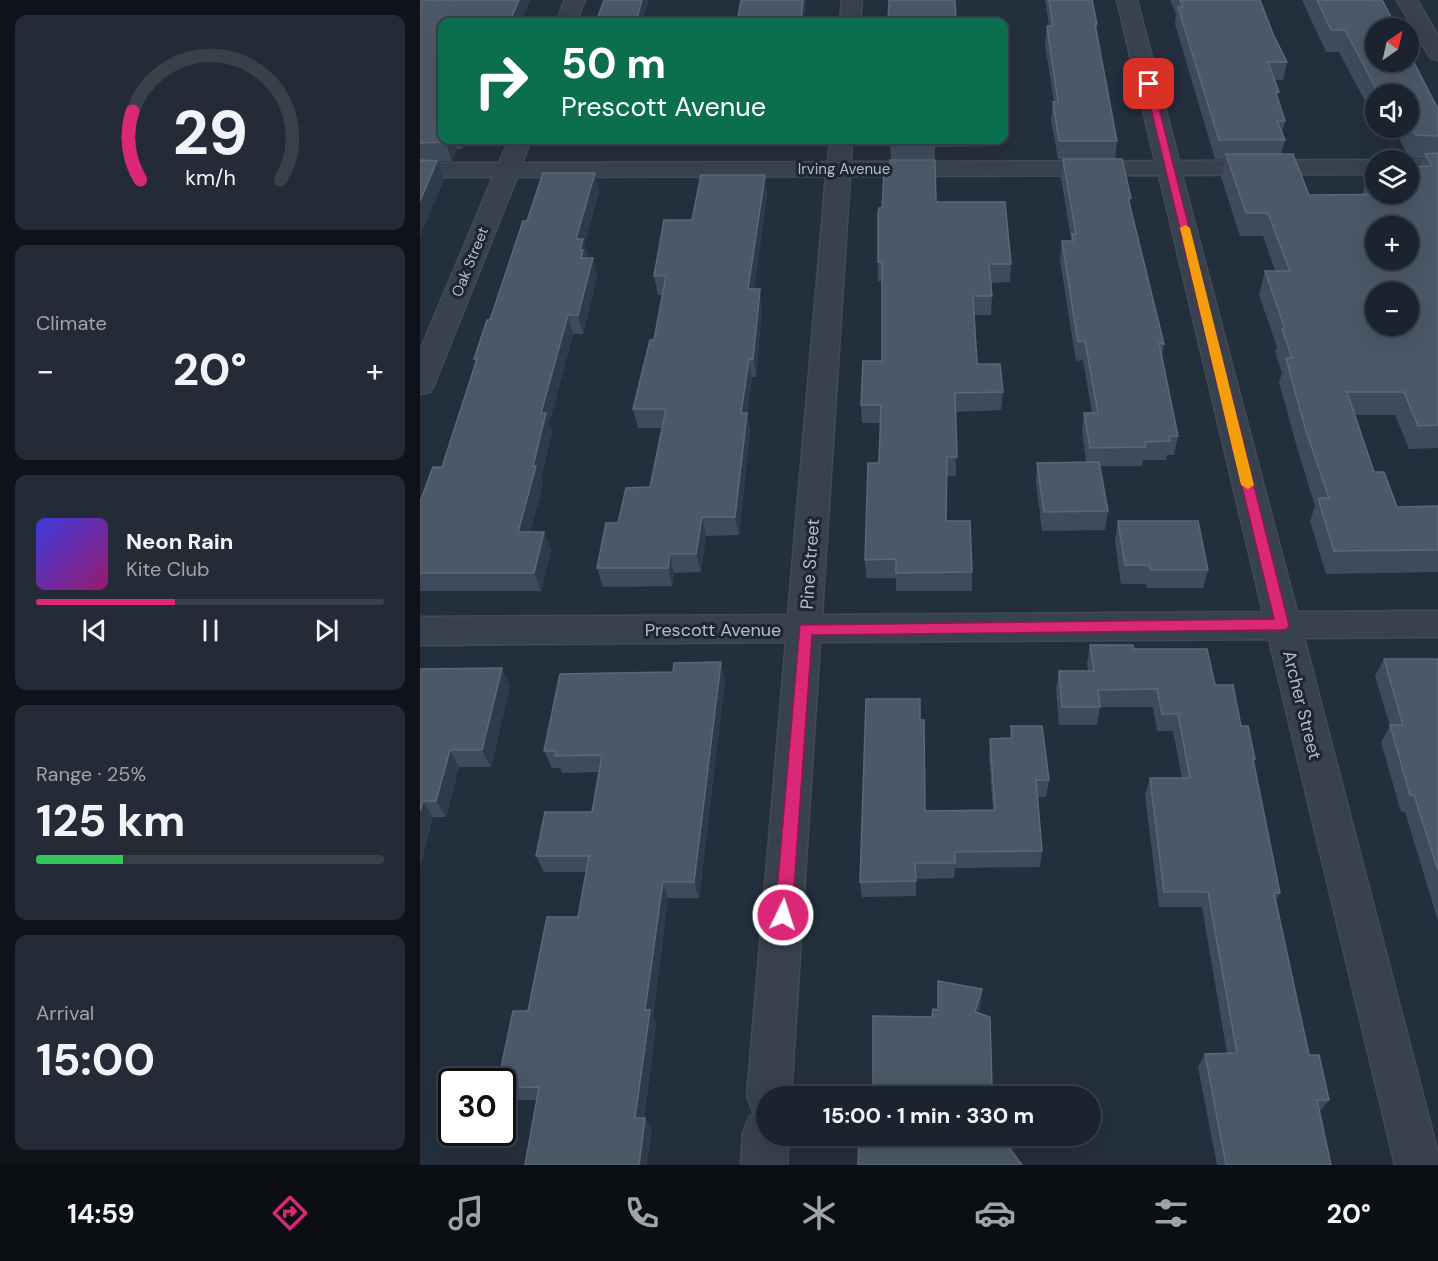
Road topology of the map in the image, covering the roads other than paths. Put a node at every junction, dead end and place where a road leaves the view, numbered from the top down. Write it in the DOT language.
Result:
graph roads {
  1 [pos="574,0"];
  2 [pos="852,0"];
  3 [pos="1127,0"];
  4 [pos="1407,0"];
  5 [pos="567,18"];
  6 [pos="850,18"];
  7 [pos="1438,54"];
  8 [pos="518,144"];
  9 [pos="841,144"];
  10 [pos="1365,167"];
  11 [pos="1419,167"];
  12 [pos="1438,167"];
  13 [pos="508,169"];
  14 [pos="839,169"];
  15 [pos="1170,169"];
  16 [pos="420,170"];
  17 [pos="420,385"];
  18 [pos="1438,624"];
  19 [pos="1282,625"];
  20 [pos="805,629"];
  21 [pos="420,632"];
  22 [pos="770,1086"];
  23 [pos="765,1146"];
  24 [pos="764,1165"];
  25 [pos="1418,1165"];
  1 -- 5 [label="street"];
  2 -- 6 [label="street"];
  3 -- 15 [label="street, Archer Street"];
  4 -- 7 [label="street"];
  8 -- 13 [label="street, Oak Street"];
  9 -- 14 [label="street, Pine Street"];
  10 -- 15 [label="street, Irving Avenue"];
  11 -- 12 [label="street"];
  13 -- 14 [label="street, Irving Avenue"];
  13 -- 16 [label="street, Irving Avenue"];
  13 -- 17 [label="street, Oak Street"];
  14 -- 15 [label="street, Irving Avenue"];
  14 -- 20 [label="street, Pine Street"];
  15 -- 19 [label="street, Archer Street"];
  18 -- 19 [label="street, Prescott Avenue"];
  19 -- 20 [label="street, Prescott Avenue"];
  19 -- 25 [label="street, Archer Street"];
  20 -- 21 [label="street, Prescott Avenue"];
  20 -- 22 [label="street, Pine Street"];
  23 -- 24 [label="street"];
}
